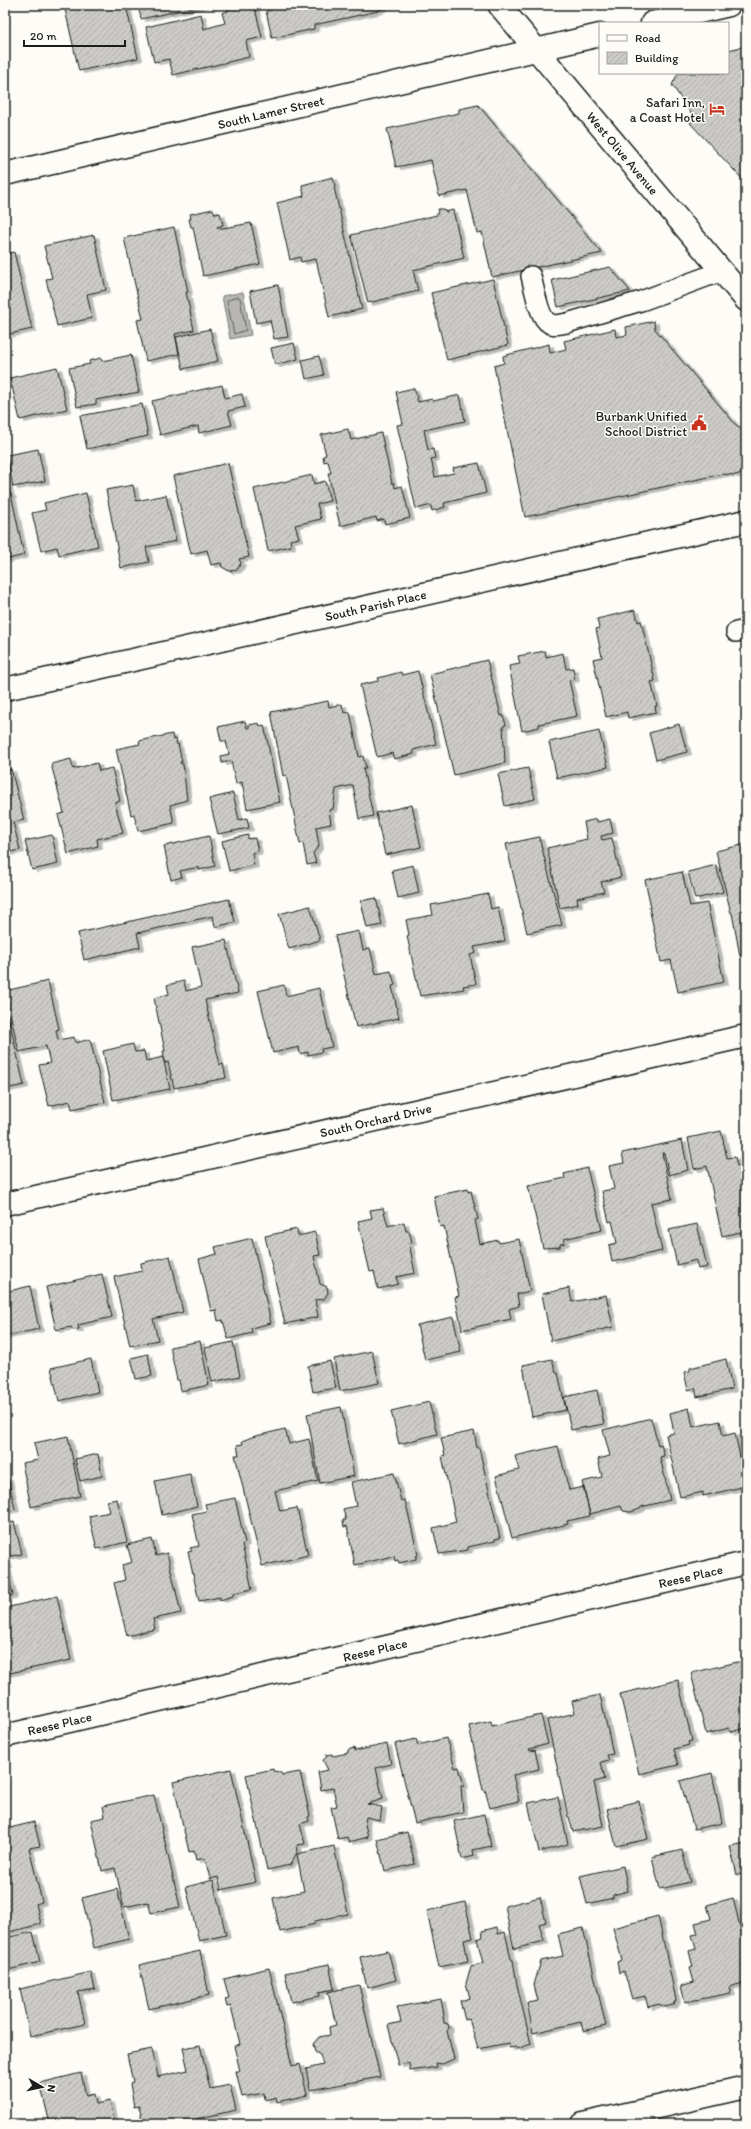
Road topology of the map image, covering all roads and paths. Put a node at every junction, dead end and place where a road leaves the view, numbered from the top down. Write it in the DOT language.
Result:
graph roads {
  1 [pos="500,5"];
  2 [pos="729,5"];
  3 [pos="656,22"];
  4 [pos="599,35"];
  5 [pos="536,50"];
  6 [pos="5,174"];
  7 [pos="722,271"];
  8 [pos="531,276"];
  9 [pos="746,300"];
  10 [pos="746,521"];
  11 [pos="5,689"];
  12 [pos="746,1036"];
  13 [pos="5,1204"];
  14 [pos="746,1563"];
  15 [pos="5,1736"];
  16 [pos="746,2087"];
  17 [pos="583,2124"];
  1 -- 5 [label="street, West Olive Avenue"];
  2 -- 3 [label="street"];
  4 -- 5 [label="street, South Lamer Street"];
  5 -- 6 [label="street, South Lamer Street"];
  5 -- 7 [label="street, West Olive Avenue"];
  7 -- 8 [label="lane"];
  7 -- 9 [label="street, West Olive Avenue"];
  10 -- 11 [label="street, South Parish Place"];
  12 -- 13 [label="street, South Orchard Drive"];
  14 -- 15 [label="street, Reese Place"];
  16 -- 17 [label="street"];
}
